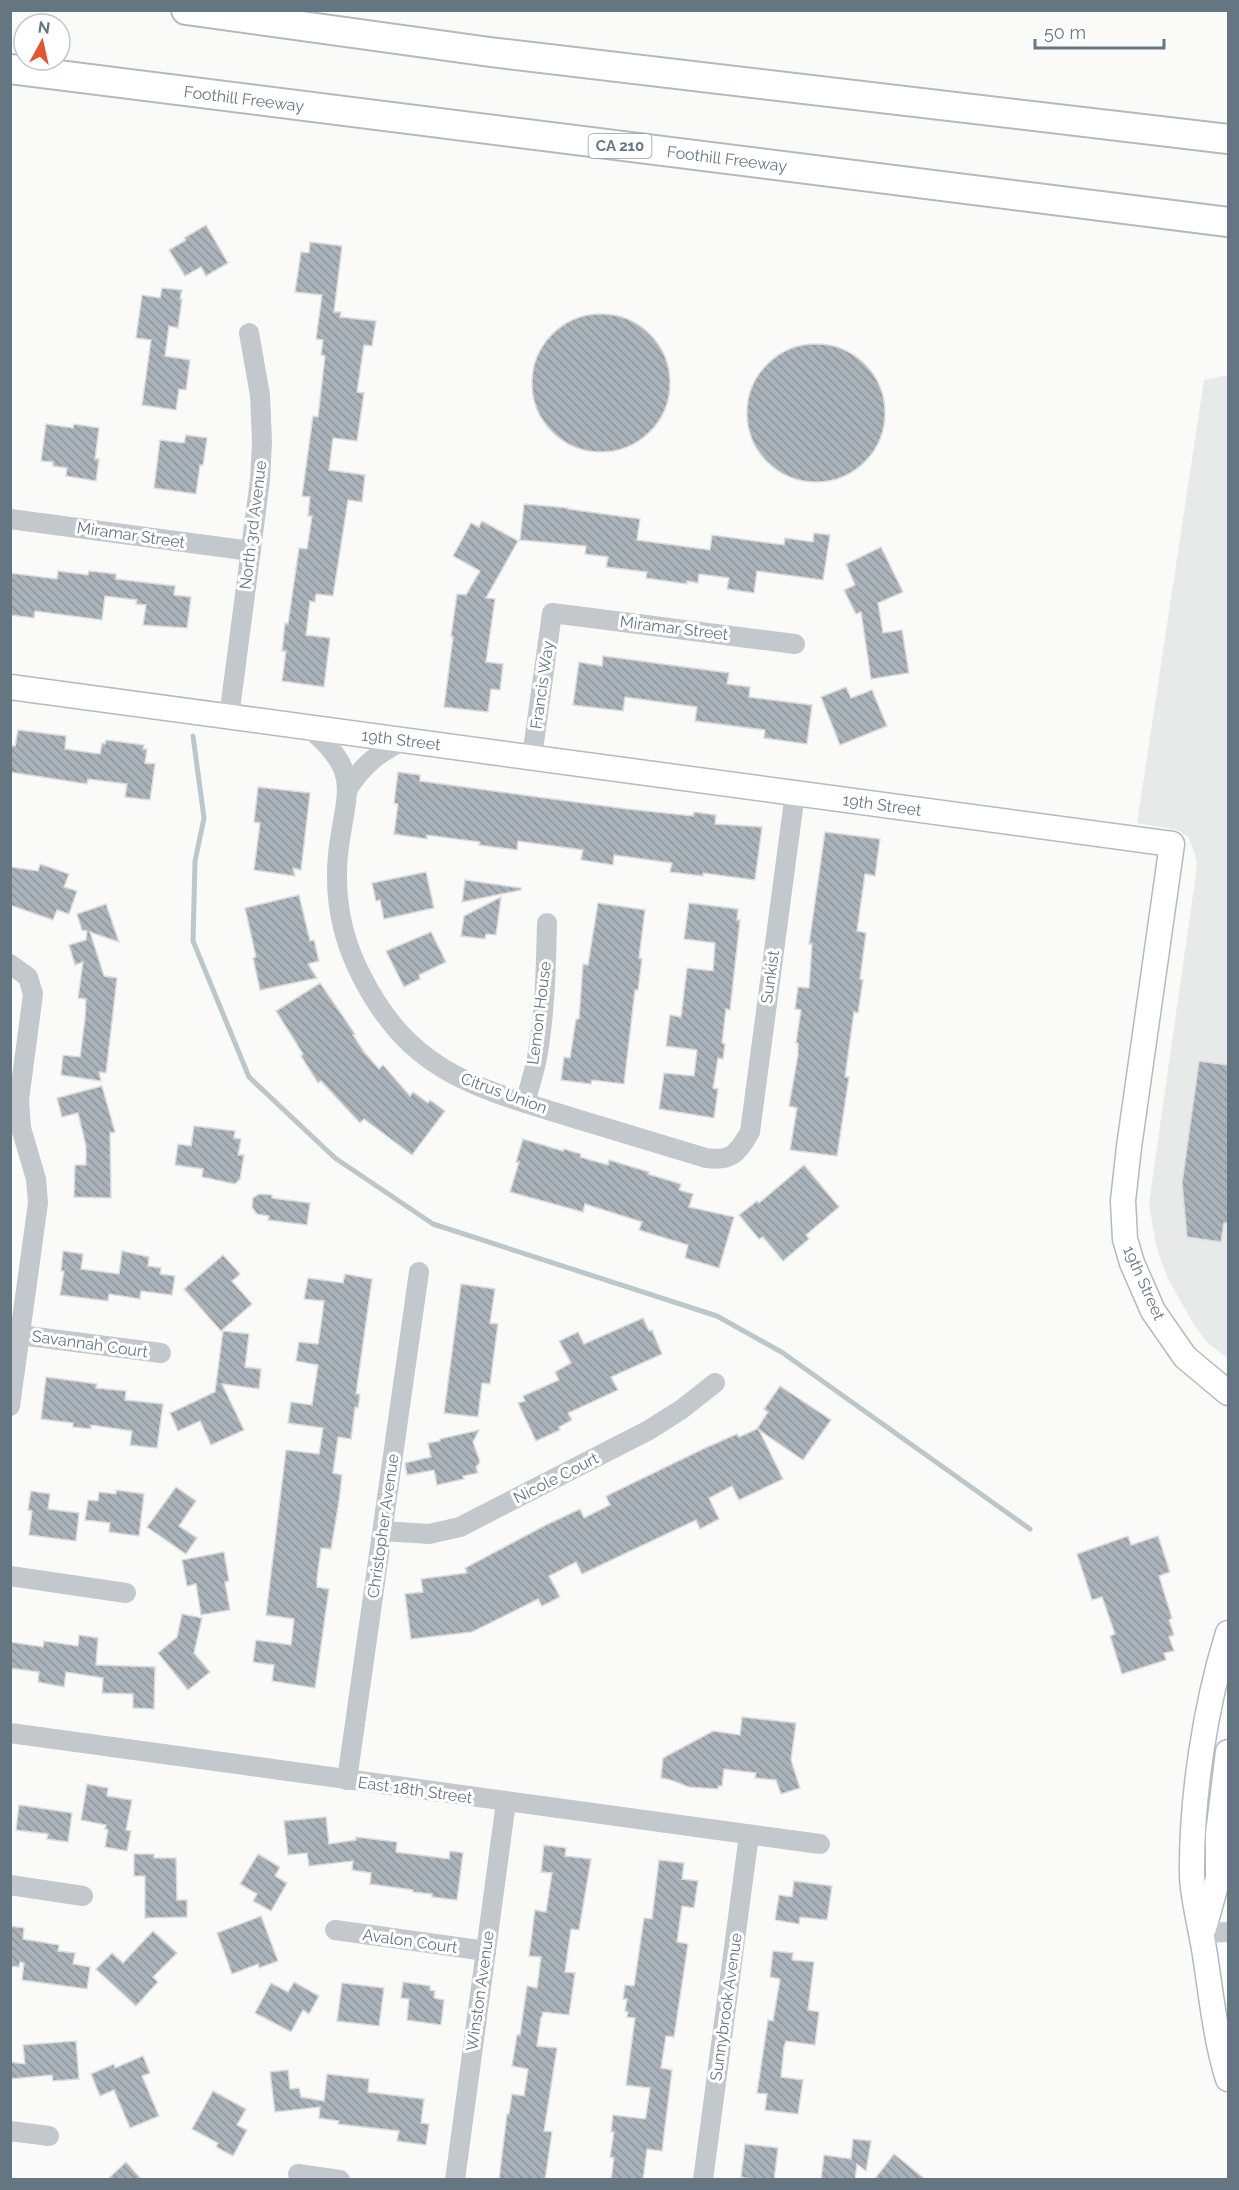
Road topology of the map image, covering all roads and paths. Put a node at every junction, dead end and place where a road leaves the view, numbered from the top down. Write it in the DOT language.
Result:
graph roads {
  1 [pos="186,10"];
  2 [pos="10,69"];
  3 [pos="1228,139"];
  4 [pos="1228,222"];
  5 [pos="249,333"];
  6 [pos="10,519"];
  7 [pos="251,551"];
  8 [pos="552,613"];
  9 [pos="795,644"];
  10 [pos="10,687"];
  11 [pos="229,717"];
  12 [pos="309,728"];
  13 [pos="404,740"];
  14 [pos="532,757"];
  15 [pos="348,789"];
  16 [pos="795,793"];
  17 [pos="547,923"];
  18 [pos="10,964"];
  19 [pos="525,1103"];
  20 [pos="732,1156"];
  21 [pos="419,1272"];
  22 [pos="20,1335"];
  23 [pos="161,1353"];
  24 [pos="715,1383"];
  25 [pos="1228,1393"];
  26 [pos="10,1406"];
  27 [pos="383,1531"];
  28 [pos="10,1576"];
  29 [pos="126,1593"];
  30 [pos="1228,1633"];
  31 [pos="10,1733"];
  32 [pos="1228,1752"];
  33 [pos="346,1780"];
  34 [pos="506,1802"];
  35 [pos="749,1835"];
  36 [pos="820,1844"];
  37 [pos="10,1886"];
  38 [pos="83,1896"];
  39 [pos="334,1930"];
  40 [pos="1228,1932"];
  41 [pos="1202,1933"];
  42 [pos="486,1951"];
  43 [pos="1228,2079"];
  44 [pos="10,2131"];
  45 [pos="49,2136"];
  46 [pos="298,2174"];
  47 [pos="340,2180"];
  48 [pos="455,2180"];
  49 [pos="703,2180"];
  1 -- 3 [label="highway"];
  2 -- 4 [label="highway, Foothill Freeway / CA 210"];
  5 -- 7 [label="street, North 3rd Avenue"];
  6 -- 7 [label="street, Miramar Street"];
  7 -- 11 [label="street, North 3rd Avenue"];
  8 -- 9 [label="street, Miramar Street"];
  8 -- 14 [label="street, Francis Way"];
  10 -- 11 [label="main road, 19th Street"];
  11 -- 12 [label="main road, 19th Street"];
  12 -- 13 [label="main road, 19th Street"];
  12 -- 15 [label="street, Citrus Union"];
  13 -- 14 [label="main road, 19th Street"];
  13 -- 15 [label="street, Citrus Union"];
  14 -- 16 [label="main road, 19th Street"];
  15 -- 19 [label="street, Citrus Union"];
  16 -- 20 [label="street, Sunkist"];
  16 -- 25 [label="main road, 19th Street"];
  17 -- 19 [label="street, Lemon House"];
  18 -- 22 [label="street"];
  19 -- 20 [label="street, Citrus Union"];
  21 -- 27 [label="street, Christopher Avenue"];
  22 -- 23 [label="street, Savannah Court"];
  22 -- 26 [label="street"];
  24 -- 27 [label="street, Nicole Court"];
  27 -- 33 [label="street, Christopher Avenue"];
  28 -- 29 [label="street"];
  30 -- 41 [label="main road"];
  31 -- 33 [label="street, East 18th Street"];
  32 -- 41 [label="main road"];
  33 -- 34 [label="street, East 18th Street"];
  34 -- 35 [label="street, East 18th Street"];
  34 -- 42 [label="street, Winston Avenue"];
  35 -- 36 [label="street, East 18th Street"];
  35 -- 49 [label="street, Sunnybrook Avenue"];
  37 -- 38 [label="street"];
  39 -- 42 [label="street, Avalon Court"];
  40 -- 41 [label="street"];
  41 -- 43 [label="main road"];
  42 -- 48 [label="street, Winston Avenue"];
  44 -- 45 [label="street"];
  46 -- 47 [label="street"];
}
